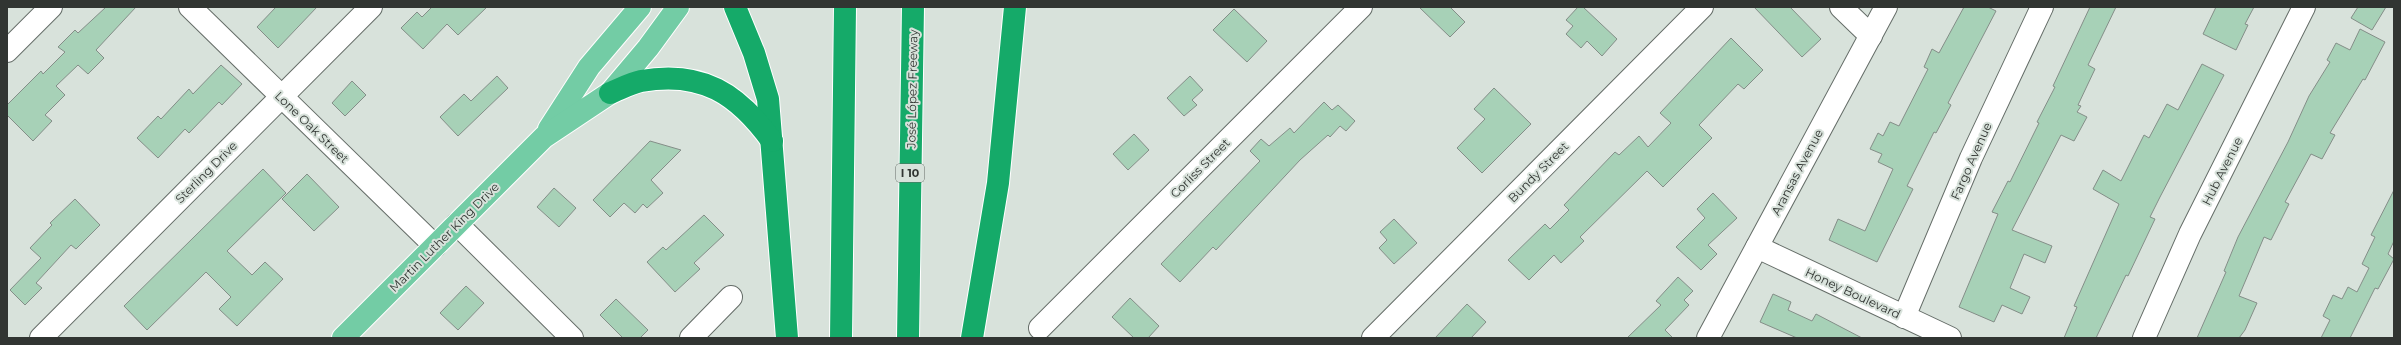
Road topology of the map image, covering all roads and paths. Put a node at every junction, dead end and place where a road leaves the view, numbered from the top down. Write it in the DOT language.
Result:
graph roads {
  1 [pos="51,7"];
  2 [pos="190,7"];
  3 [pos="370,7"];
  4 [pos="640,7"];
  5 [pos="678,7"];
  6 [pos="735,7"];
  7 [pos="844,7"];
  8 [pos="913,7"];
  9 [pos="1015,7"];
  10 [pos="1361,7"];
  11 [pos="1702,7"];
  12 [pos="1841,7"];
  13 [pos="1886,7"];
  14 [pos="2042,7"];
  15 [pos="2304,7"];
  16 [pos="1871,36"];
  17 [pos="7,51"];
  18 [pos="610,92"];
  19 [pos="281,97"];
  20 [pos="544,136"];
  21 [pos="772,141"];
  22 [pos="457,224"];
  23 [pos="435,246"];
  24 [pos="1757,247"];
  25 [pos="731,297"];
  26 [pos="1904,317"];
  27 [pos="1040,328"];
  28 [pos="41,338"];
  29 [pos="343,338"];
  30 [pos="572,338"];
  31 [pos="691,338"];
  32 [pos="787,338"];
  33 [pos="841,338"];
  34 [pos="908,338"];
  35 [pos="972,338"];
  36 [pos="1373,338"];
  37 [pos="1708,338"];
  38 [pos="1950,338"];
  39 [pos="2144,338"];
  1 -- 17 [label="street"];
  2 -- 19 [label="street, Lone Oak Street"];
  3 -- 19 [label="street, Sterling Drive"];
  4 -- 20 [label="main road, Martin Luther King Drive"];
  5 -- 18 [label="main road, Martin Luther King Drive"];
  6 -- 21 [label="highway"];
  7 -- 33 [label="highway"];
  8 -- 34 [label="highway, José López Freeway / I 10"];
  9 -- 35 [label="highway"];
  10 -- 27 [label="street, Corliss Street"];
  11 -- 36 [label="street, Bundy Street"];
  12 -- 16 [label="street"];
  13 -- 16 [label="street, Aransas Avenue"];
  14 -- 26 [label="street, Fargo Avenue"];
  15 -- 39 [label="street, Hub Avenue"];
  16 -- 24 [label="street, Aransas Avenue"];
  18 -- 20 [label="main road, Martin Luther King Drive"];
  18 -- 21 [label="highway"];
  19 -- 23 [label="street, Lone Oak Street"];
  19 -- 28 [label="street, Sterling Drive"];
  20 -- 22 [label="main road, Martin Luther King Drive"];
  21 -- 32 [label="highway"];
  22 -- 23 [label="main road, Martin Luther King Drive"];
  22 -- 30 [label="street"];
  23 -- 29 [label="main road, Martin Luther King Drive"];
  24 -- 26 [label="street, Honey Boulevard"];
  24 -- 37 [label="street, Aransas Avenue"];
  25 -- 31 [label="street"];
  26 -- 38 [label="street, Honey Boulevard"];
}
